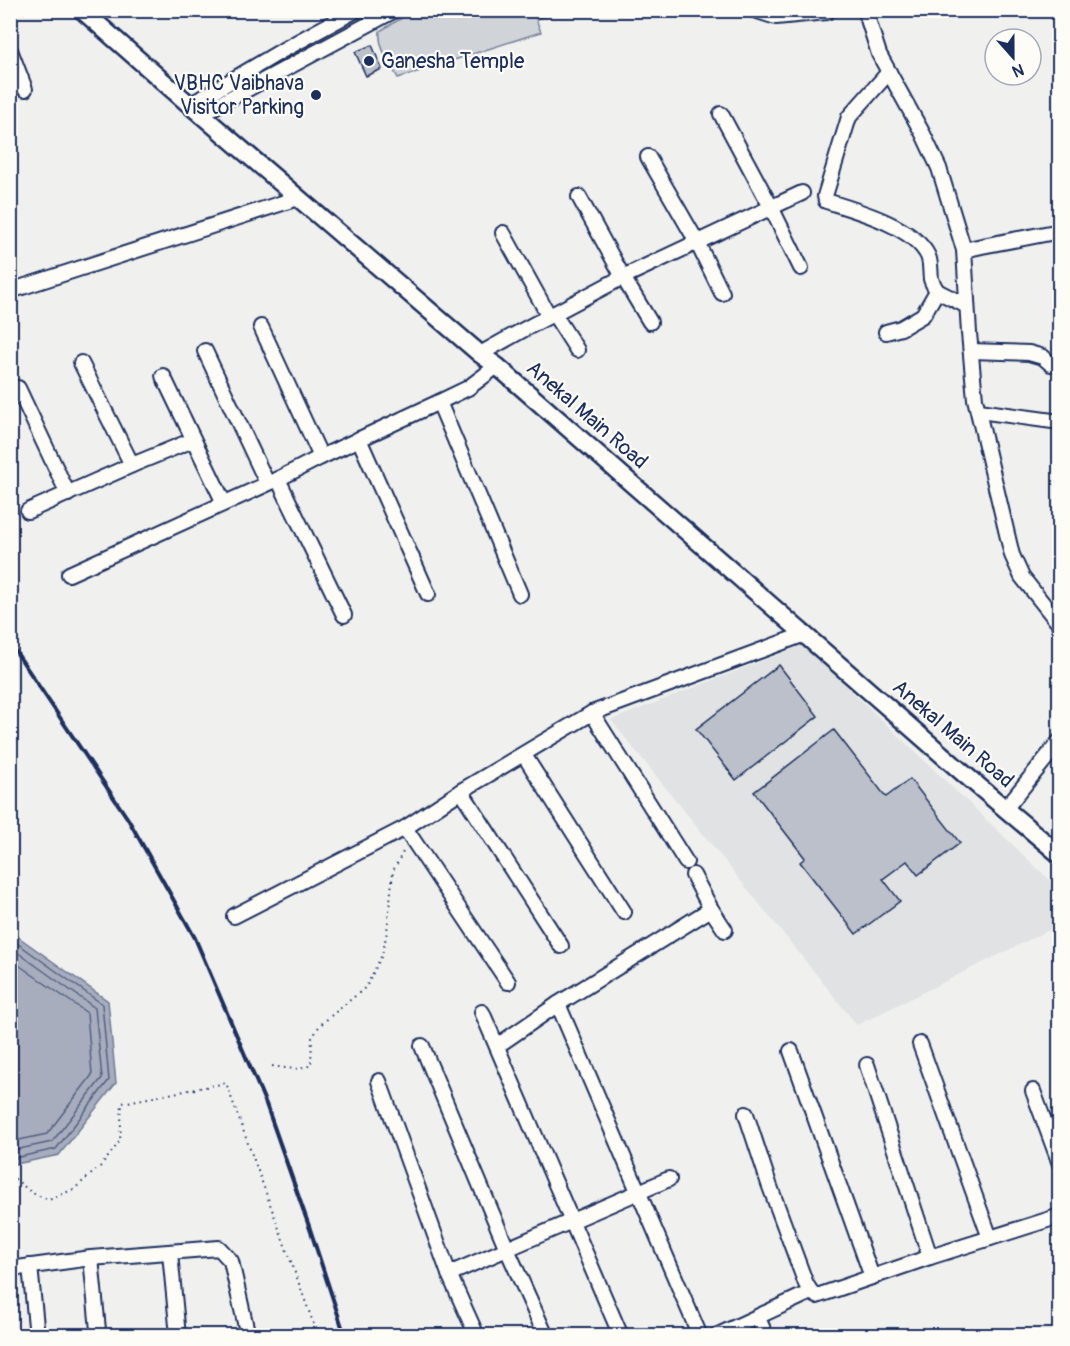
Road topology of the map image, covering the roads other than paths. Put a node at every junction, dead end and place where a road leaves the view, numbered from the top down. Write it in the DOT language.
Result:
graph roads {
  1 [pos="82,10"];
  2 [pos="356,10"];
  3 [pos="395,10"];
  4 [pos="754,10"];
  5 [pos="827,10"];
  6 [pos="865,10"];
  7 [pos="775,14"];
  8 [pos="10,50"];
  9 [pos="889,72"];
  10 [pos="25,89"];
  11 [pos="195,110"];
  12 [pos="721,114"];
  13 [pos="648,157"];
  14 [pos="802,193"];
  15 [pos="579,197"];
  16 [pos="298,198"];
  17 [pos="771,207"];
  18 [pos="1059,231"];
  19 [pos="503,234"];
  20 [pos="697,242"];
  21 [pos="964,250"];
  22 [pos="801,268"];
  23 [pos="623,277"];
  24 [pos="10,291"];
  25 [pos="938,291"];
  26 [pos="722,293"];
  27 [pos="967,306"];
  28 [pos="552,315"];
  29 [pos="650,322"];
  30 [pos="261,327"];
  31 [pos="886,332"];
  32 [pos="577,350"];
  33 [pos="205,351"];
  34 [pos="971,351"];
  35 [pos="480,354"];
  36 [pos="81,363"];
  37 [pos="1051,364"];
  38 [pos="496,366"];
  39 [pos="163,376"];
  40 [pos="18,388"];
  41 [pos="439,402"];
  42 [pos="979,411"];
  43 [pos="1059,422"];
  44 [pos="359,439"];
  45 [pos="193,440"];
  46 [pos="321,457"];
  47 [pos="132,465"];
  48 [pos="272,481"];
  49 [pos="68,494"];
  50 [pos="224,503"];
  51 [pos="28,511"];
  52 [pos="69,574"];
  53 [pos="428,594"];
  54 [pos="520,594"];
  55 [pos="344,615"];
  56 [pos="1059,625"];
  57 [pos="805,634"];
  58 [pos="592,713"];
  59 [pos="1059,741"];
  60 [pos="524,754"];
  61 [pos="461,791"];
  62 [pos="1005,809"];
  63 [pos="408,832"];
  64 [pos="1059,855"];
  65 [pos="686,862"];
  66 [pos="693,875"];
  67 [pos="711,909"];
  68 [pos="624,912"];
  69 [pos="234,916"];
  70 [pos="725,930"];
  71 [pos="561,946"];
  72 [pos="508,982"];
  73 [pos="558,1004"];
  74 [pos="483,1012"];
  75 [pos="920,1044"];
  76 [pos="422,1046"];
  77 [pos="497,1046"];
  78 [pos="791,1051"];
  79 [pos="867,1065"];
  80 [pos="379,1081"];
  81 [pos="1033,1091"];
  82 [pos="746,1114"];
  83 [pos="1059,1164"];
  84 [pos="669,1179"];
  85 [pos="639,1191"];
  86 [pos="1059,1216"];
  87 [pos="572,1221"];
  88 [pos="990,1238"];
  89 [pos="507,1249"];
  90 [pos="170,1253"];
  91 [pos="930,1257"];
  92 [pos="91,1258"];
  93 [pos="30,1266"];
  94 [pos="10,1269"];
  95 [pos="448,1274"];
  96 [pos="872,1277"];
  97 [pos="811,1293"];
  98 [pos="758,1317"];
  99 [pos="98,1330"];
  100 [pos="545,1334"];
  101 [pos="38,1335"];
  102 [pos="178,1335"];
  103 [pos="248,1335"];
  104 [pos="477,1335"];
  105 [pos="621,1335"];
  106 [pos="700,1335"];
  107 [pos="716,1335"];
  108 [pos="766,1335"];
  1 -- 11 [label="main road, Anekal Main Road"];
  2 -- 11 [label="street"];
  3 -- 11 [label="street"];
  4 -- 7 [label="street"];
  5 -- 7 [label="street"];
  6 -- 9 [label="street"];
  8 -- 10 [label="street"];
  9 -- 21 [label="street"];
  9 -- 25 [label="street"];
  11 -- 16 [label="main road, Anekal Main Road"];
  12 -- 17 [label="street"];
  13 -- 20 [label="street"];
  14 -- 17 [label="street"];
  15 -- 23 [label="street"];
  16 -- 24 [label="street"];
  16 -- 35 [label="main road, Anekal Main Road"];
  17 -- 20 [label="street"];
  17 -- 22 [label="street"];
  18 -- 21 [label="street"];
  19 -- 28 [label="street"];
  20 -- 23 [label="street"];
  20 -- 26 [label="street"];
  21 -- 27 [label="street"];
  23 -- 28 [label="street"];
  23 -- 29 [label="street"];
  25 -- 27 [label="street"];
  25 -- 31 [label="street"];
  27 -- 34 [label="street"];
  28 -- 32 [label="street"];
  28 -- 35 [label="street"];
  30 -- 46 [label="street"];
  33 -- 48 [label="street"];
  34 -- 37 [label="street"];
  34 -- 42 [label="street"];
  35 -- 38 [label="main road, Anekal Main Road"];
  36 -- 47 [label="street"];
  38 -- 41 [label="street"];
  38 -- 57 [label="main road, Anekal Main Road"];
  39 -- 45 [label="street"];
  40 -- 49 [label="street"];
  41 -- 44 [label="street"];
  41 -- 54 [label="street"];
  42 -- 43 [label="street"];
  42 -- 56 [label="street"];
  44 -- 46 [label="street"];
  44 -- 53 [label="street"];
  45 -- 47 [label="street"];
  45 -- 50 [label="street"];
  46 -- 48 [label="street"];
  47 -- 49 [label="street"];
  48 -- 50 [label="street"];
  48 -- 55 [label="street"];
  49 -- 51 [label="street"];
  50 -- 52 [label="street"];
  57 -- 58 [label="street"];
  57 -- 62 [label="main road, Anekal Main Road"];
  58 -- 60 [label="street"];
  58 -- 65 [label="street"];
  59 -- 62 [label="street"];
  60 -- 61 [label="street"];
  60 -- 68 [label="street"];
  61 -- 63 [label="street"];
  61 -- 71 [label="street"];
  62 -- 64 [label="main road, Anekal Main Road"];
  63 -- 69 [label="street"];
  63 -- 72 [label="street"];
  66 -- 67 [label="street"];
  67 -- 70 [label="street"];
  67 -- 73 [label="street"];
  73 -- 77 [label="street"];
  73 -- 85 [label="street"];
  74 -- 77 [label="street"];
  75 -- 88 [label="street"];
  76 -- 89 [label="street"];
  77 -- 87 [label="street"];
  78 -- 96 [label="street"];
  79 -- 91 [label="street"];
  80 -- 95 [label="street"];
  81 -- 83 [label="street"];
  82 -- 97 [label="street"];
  84 -- 85 [label="street"];
  85 -- 87 [label="street"];
  85 -- 106 [label="street"];
  86 -- 88 [label="street"];
  87 -- 89 [label="street"];
  87 -- 105 [label="street"];
  88 -- 91 [label="street"];
  89 -- 95 [label="street"];
  89 -- 100 [label="street"];
  90 -- 92 [label="street"];
  90 -- 102 [label="street"];
  90 -- 103 [label="street"];
  91 -- 96 [label="street"];
  92 -- 93 [label="street"];
  92 -- 99 [label="street"];
  93 -- 94 [label="street"];
  93 -- 101 [label="street"];
  95 -- 104 [label="street"];
  96 -- 97 [label="street"];
  97 -- 98 [label="street"];
  98 -- 107 [label="street"];
  98 -- 108 [label="street"];
}
